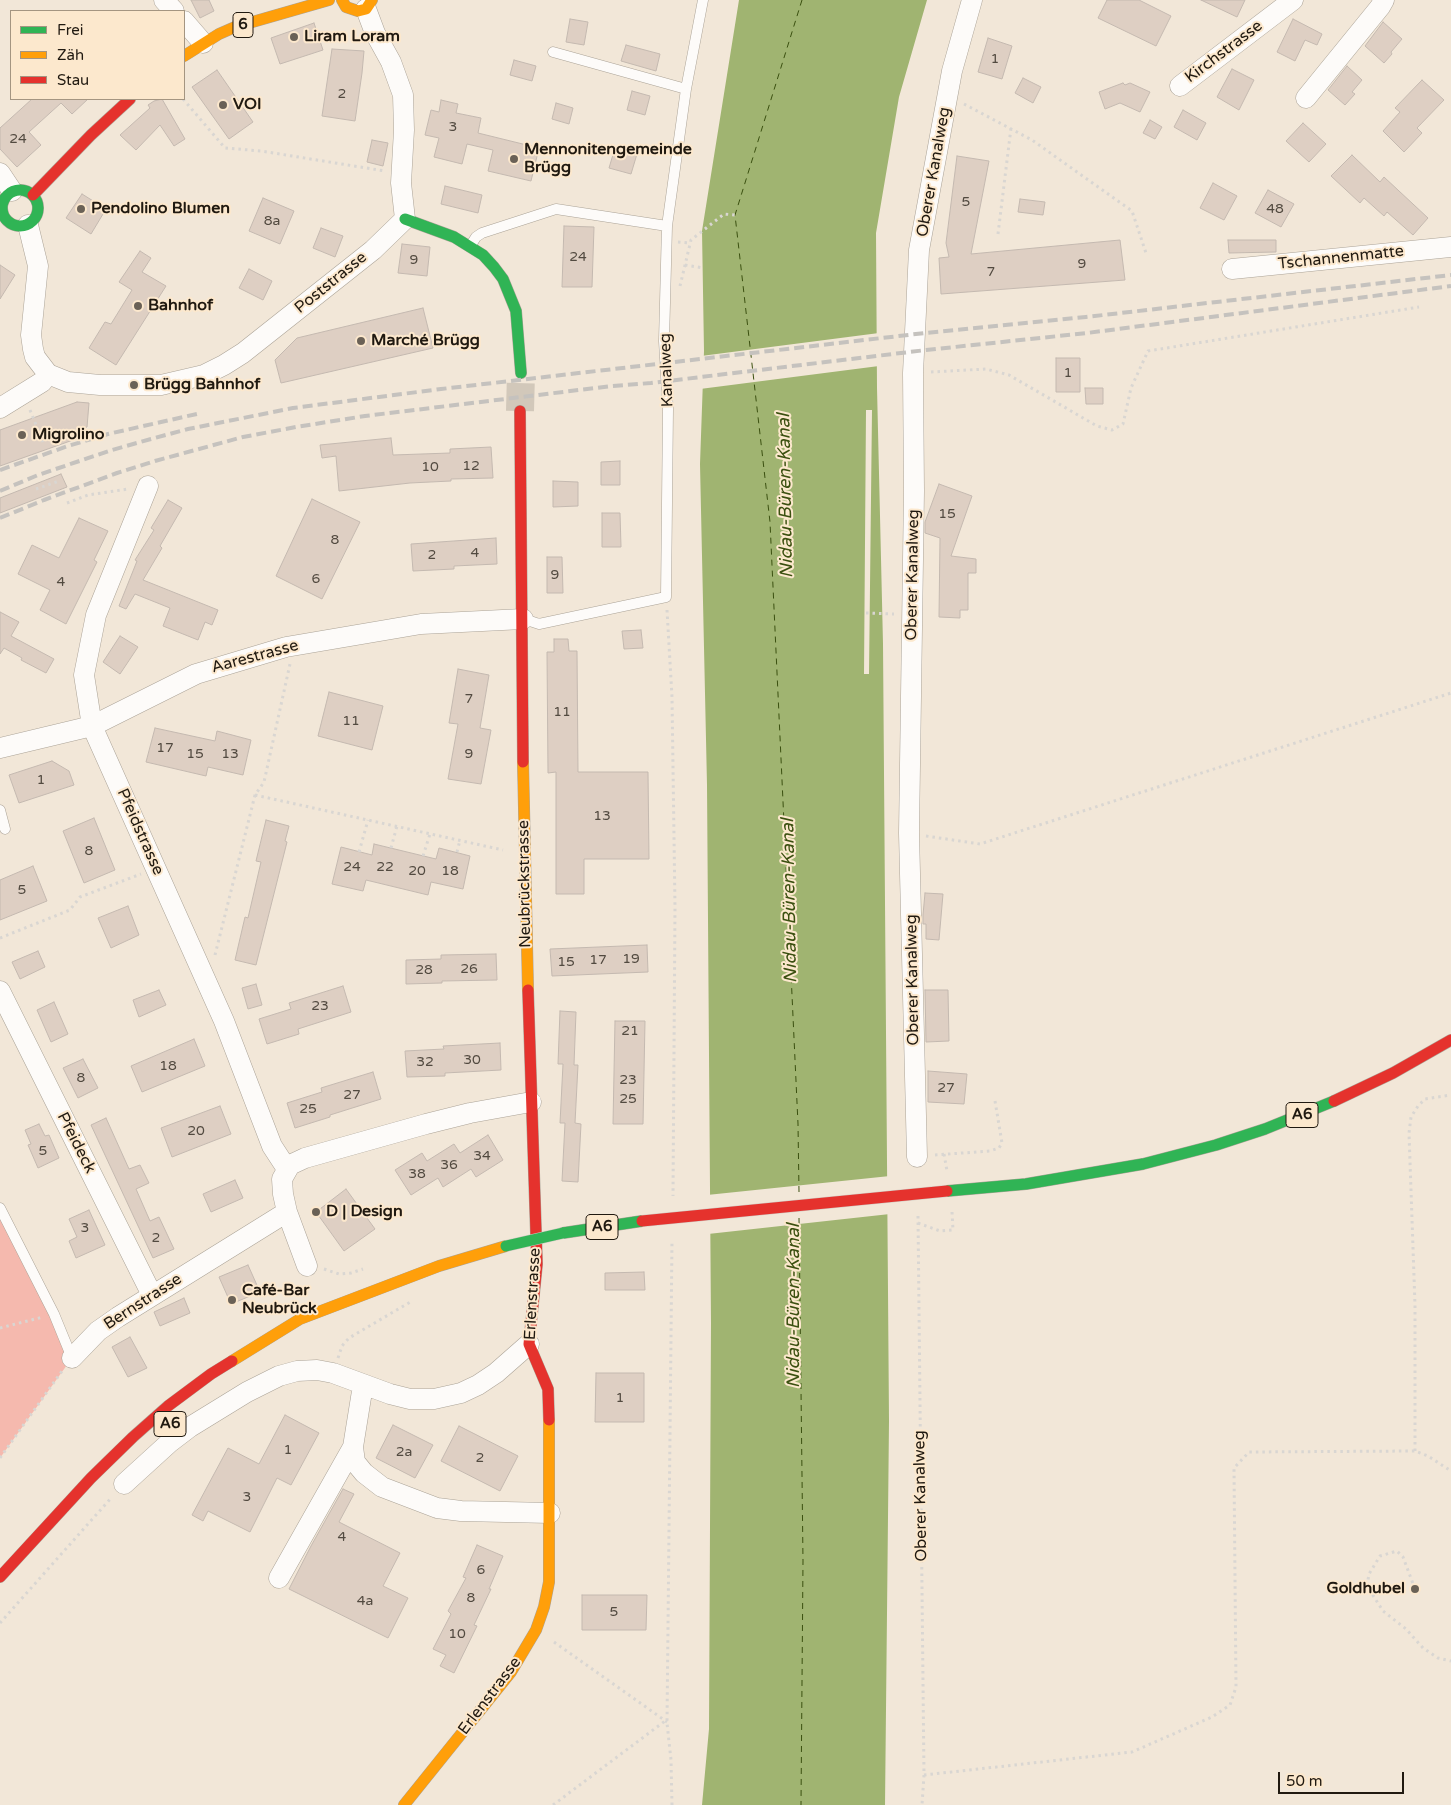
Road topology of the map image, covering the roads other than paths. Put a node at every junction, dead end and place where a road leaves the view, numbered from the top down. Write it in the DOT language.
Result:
graph roads {
  1 [pos="164,0"];
  2 [pos="329,0"];
  3 [pos="342,0"];
  4 [pos="703,0"];
  5 [pos="972,0"];
  6 [pos="1293,0"];
  7 [pos="1384,0"];
  8 [pos="369,4"];
  9 [pos="173,10"];
  10 [pos="185,22"];
  11 [pos="203,43"];
  12 [pos="553,52"];
  13 [pos="185,55"];
  14 [pos="1180,86"];
  15 [pos="686,89"];
  16 [pos="1306,98"];
  17 [pos="129,100"];
  18 [pos="0,173"];
  19 [pos="12,191"];
  20 [pos="33,195"];
  21 [pos="1,212"];
  22 [pos="405,219"];
  23 [pos="28,225"];
  24 [pos="667,226"];
  25 [pos="470,246"];
  26 [pos="1451,247"];
  27 [pos="1232,269"];
  28 [pos="521,373"];
  29 [pos="48,374"];
  30 [pos="0,408"];
  31 [pos="520,411"];
  32 [pos="148,486"];
  33 [pos="523,619"];
  34 [pos="92,726"];
  35 [pos="0,748"];
  36 [pos="0,810"];
  37 [pos="5,829"];
  38 [pos="0,991"];
  39 [pos="1451,1040"];
  40 [pos="531,1102"];
  41 [pos="917,1157"];
  42 [pos="287,1169"];
  43 [pos="0,1208"];
  44 [pos="287,1212"];
  45 [pos="308,1266"];
  46 [pos="371,1291"];
  47 [pos="152,1295"];
  48 [pos="316,1325"];
  49 [pos="529,1344"];
  50 [pos="72,1358"];
  51 [pos="363,1385"];
  52 [pos="352,1447"];
  53 [pos="124,1484"];
  54 [pos="550,1513"];
  55 [pos="0,1577"];
  56 [pos="279,1578"];
  57 [pos="404,1805"];
  1 -- 9 [label="street"];
  2 -- 11 [label="main road, 6"];
  3 -- 8 [label="main road"];
  4 -- 15 [label="lane, Kanalweg"];
  5 -- 41 [label="street, Oberer Kanalweg"];
  6 -- 14 [label="street, Kirchstrasse"];
  7 -- 16 [label="street"];
  8 -- 22 [label="street"];
  10 -- 11 [label="street"];
  11 -- 13 [label="main road, 6"];
  12 -- 15 [label="lane"];
  15 -- 24 [label="lane, Kanalweg"];
  17 -- 20 [label="main road"];
  18 -- 19 [label="street"];
  19 -- 20 [label="main road"];
  19 -- 21 [label="main road"];
  20 -- 23 [label="main road"];
  21 -- 23 [label="main road"];
  22 -- 25 [label="main road"];
  22 -- 29 [label="street, Poststrasse"];
  23 -- 29 [label="street"];
  24 -- 25 [label="lane"];
  24 -- 33 [label="lane, Kanalweg"];
  25 -- 28 [label="main road"];
  26 -- 27 [label="street, Tschannenmatte"];
  29 -- 30 [label="street"];
  31 -- 33 [label="main road, Neubrückstrasse"];
  32 -- 34 [label="street, Pfeidstrasse"];
  33 -- 34 [label="street, Aarestrasse"];
  33 -- 40 [label="main road, Neubrückstrasse"];
  34 -- 35 [label="street, Aarestrasse"];
  34 -- 42 [label="street, Pfeidstrasse"];
  36 -- 37 [label="lane"];
  38 -- 47 [label="street, Pfeideck"];
  39 -- 46 [label="main road, A6, bridge"];
  40 -- 42 [label="street"];
  40 -- 49 [label="main road, Erlenstrasse"];
  42 -- 44 [label="street"];
  43 -- 50 [label="lane"];
  44 -- 45 [label="street"];
  44 -- 47 [label="street, Bernstrasse"];
  46 -- 48 [label="main road, A6"];
  46 -- 55 [label="main road, A6"];
  47 -- 50 [label="street, Bernstrasse"];
  49 -- 51 [label="street"];
  49 -- 54 [label="main road, Erlenstrasse"];
  51 -- 52 [label="street"];
  51 -- 53 [label="street"];
  52 -- 54 [label="street"];
  52 -- 56 [label="street"];
  54 -- 57 [label="main road, Erlenstrasse"];
}
